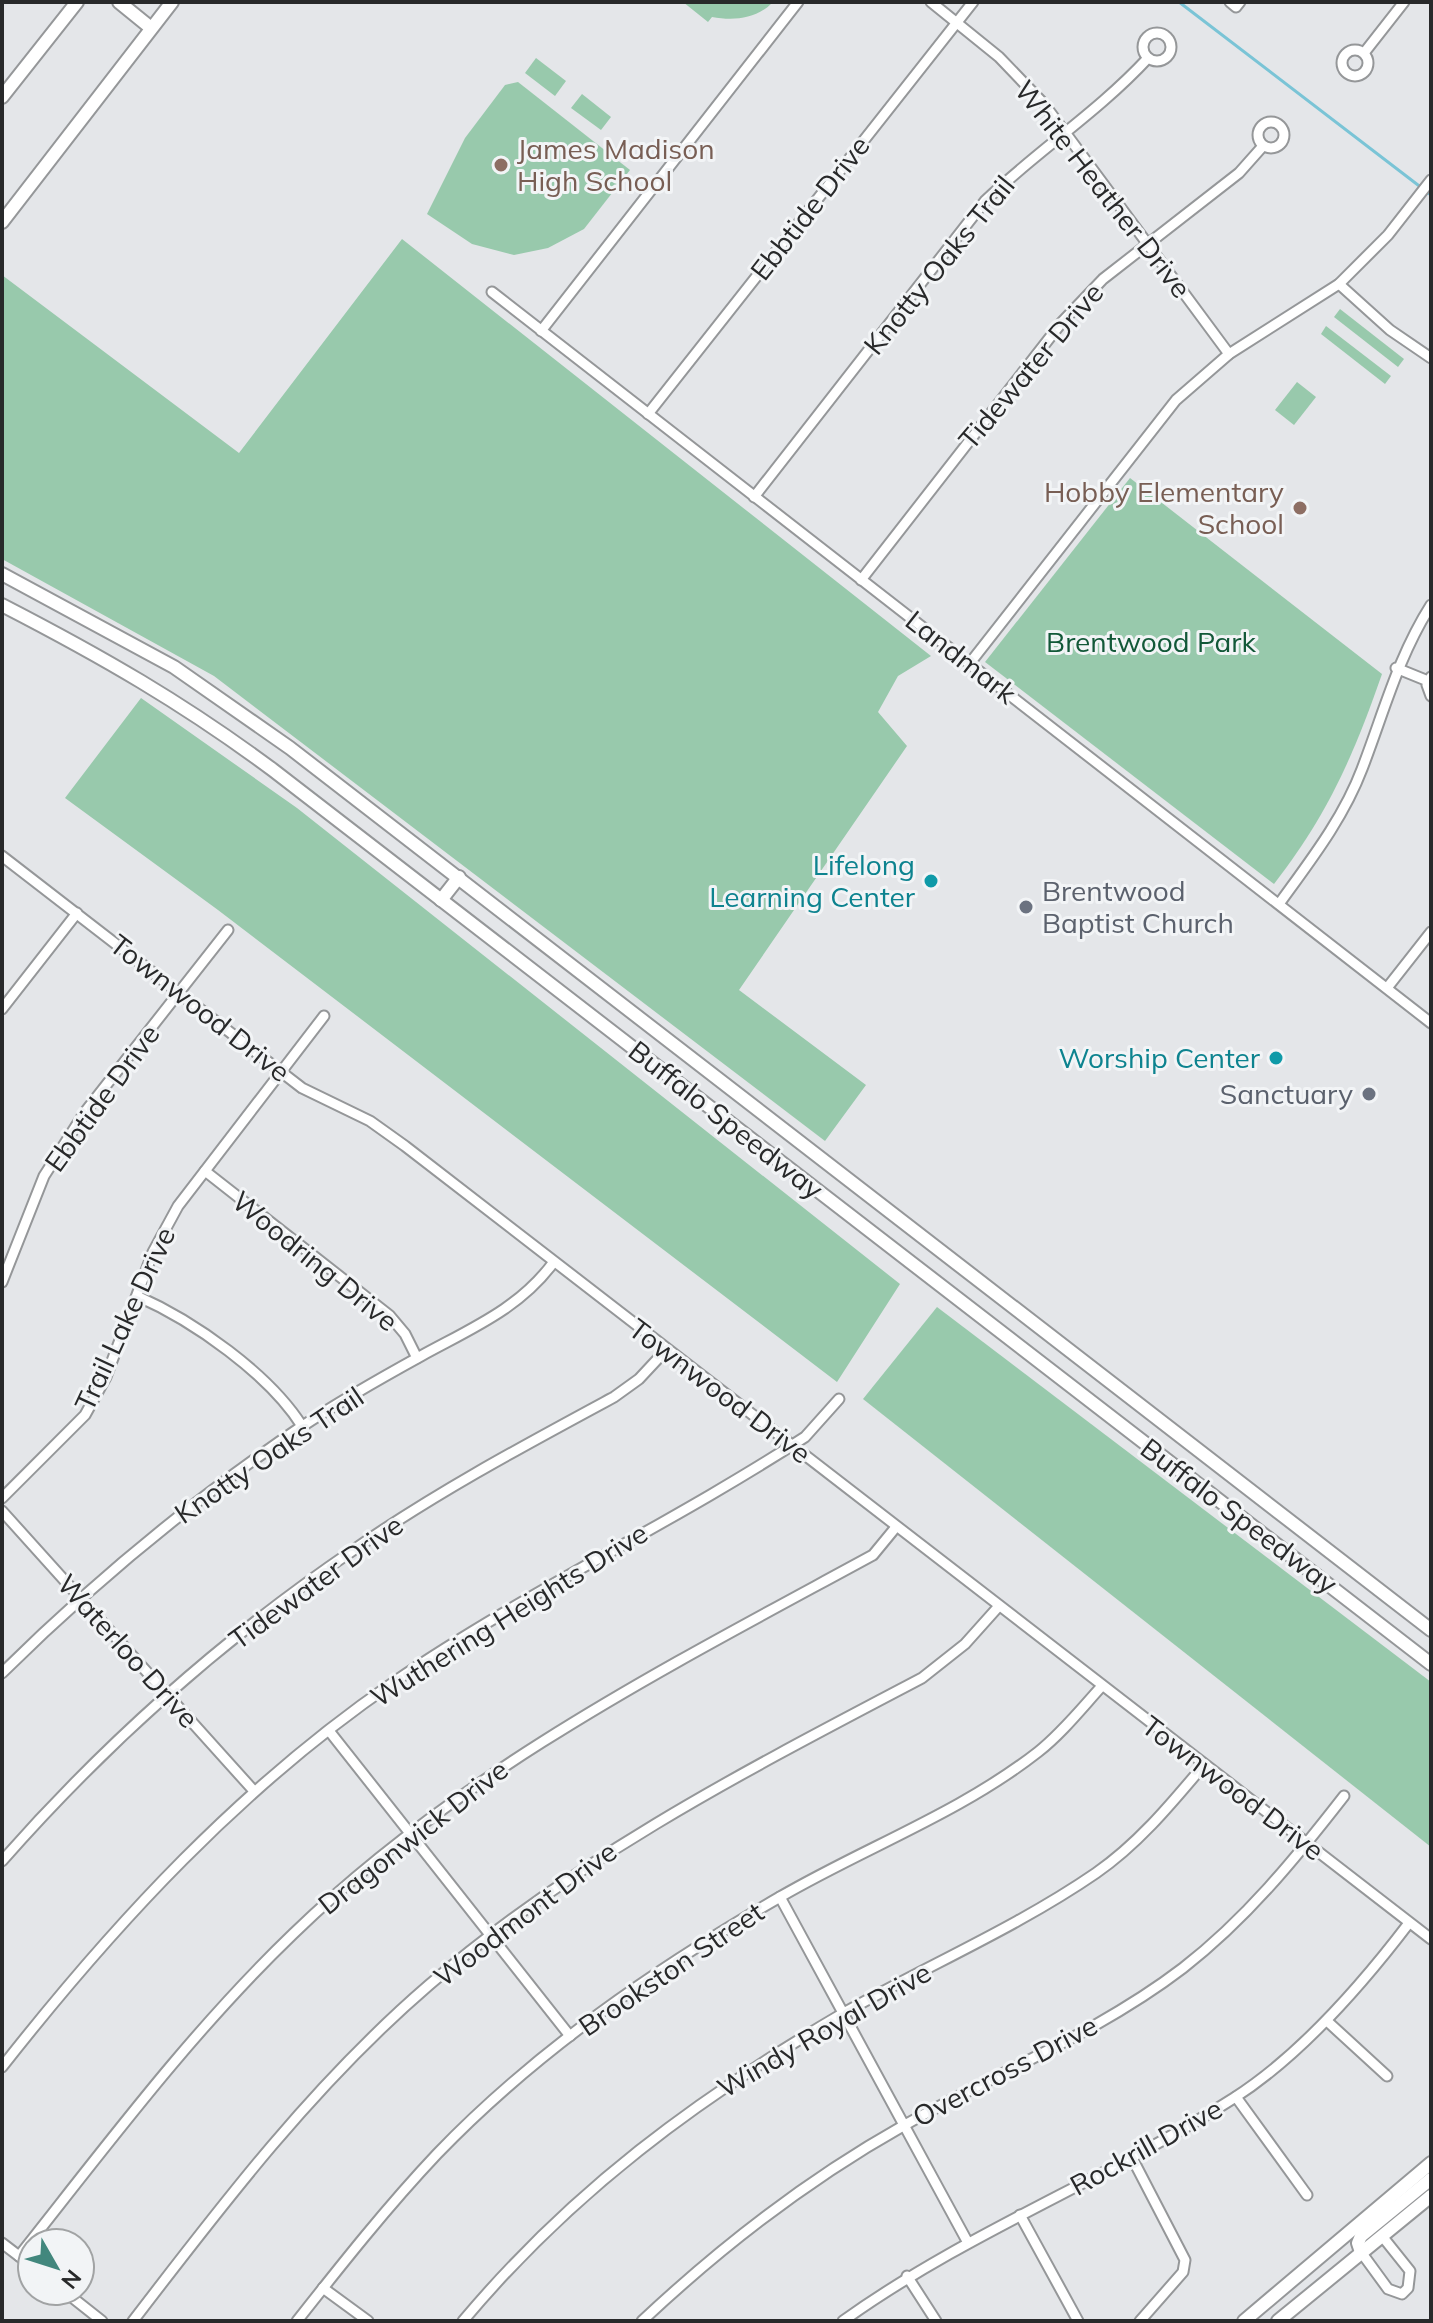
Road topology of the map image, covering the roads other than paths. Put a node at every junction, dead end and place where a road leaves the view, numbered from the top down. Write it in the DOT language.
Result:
graph roads {
  1 [pos="77,2"];
  2 [pos="119,2"];
  3 [pos="172,2"];
  4 [pos="798,2"];
  5 [pos="931,2"];
  6 [pos="973,2"];
  7 [pos="1404,2"];
  8 [pos="956,21"];
  9 [pos="151,28"];
  10 [pos="1364,53"];
  11 [pos="1148,58"];
  12 [pos="2,97"];
  13 [pos="1066,133"];
  14 [pos="1263,146"];
  15 [pos="1431,180"];
  16 [pos="2,222"];
  17 [pos="1147,242"];
  18 [pos="1339,284"];
  19 [pos="492,292"];
  20 [pos="541,331"];
  21 [pos="1229,354"];
  22 [pos="1431,358"];
  23 [pos="648,414"];
  24 [pos="754,497"];
  25 [pos="2,574"];
  26 [pos="861,580"];
  27 [pos="2,605"];
  28 [pos="1431,605"];
  29 [pos="133,644"];
  30 [pos="970,663"];
  31 [pos="120,666"];
  32 [pos="1396,668"];
  33 [pos="1430,679"];
  34 [pos="1431,696"];
  35 [pos="290,748"];
  36 [pos="273,770"];
  37 [pos="2,856"];
  38 [pos="459,877"];
  39 [pos="441,900"];
  40 [pos="1279,904"];
  41 [pos="77,913"];
  42 [pos="228,930"];
  43 [pos="1431,932"];
  44 [pos="598,986"];
  45 [pos="1387,988"];
  46 [pos="179,992"];
  47 [pos="581,1008"];
  48 [pos="2,1009"];
  49 [pos="324,1016"];
  50 [pos="1431,1023"];
  51 [pos="281,1072"];
  52 [pos="732,1091"];
  53 [pos="716,1113"];
  54 [pos="205,1171"];
  55 [pos="868,1195"];
  56 [pos="851,1217"];
  57 [pos="553,1263"];
  58 [pos="2,1282"];
  59 [pos="137,1296"];
  60 [pos="1004,1301"];
  61 [pos="987,1322"];
  62 [pos="666,1350"];
  63 [pos="417,1358"];
  64 [pos="839,1399"];
  65 [pos="1138,1403"];
  66 [pos="1120,1425"];
  67 [pos="302,1426"];
  68 [pos="792,1446"];
  69 [pos="2,1498"];
  70 [pos="1273,1508"];
  71 [pos="2,1511"];
  72 [pos="896,1527"];
  73 [pos="1257,1528"];
  74 [pos="80,1599"];
  75 [pos="999,1606"];
  76 [pos="1409,1613"];
  77 [pos="1431,1630"];
  78 [pos="1393,1634"];
  79 [pos="1431,1664"];
  80 [pos="2,1673"];
  81 [pos="1101,1687"];
  82 [pos="167,1695"];
  83 [pos="330,1732"];
  84 [pos="1203,1766"];
  85 [pos="254,1791"];
  86 [pos="1344,1796"];
  87 [pos="410,1832"];
  88 [pos="1306,1845"];
  89 [pos="2,1861"];
  90 [pos="780,1897"];
  91 [pos="1409,1923"];
  92 [pos="490,1937"];
  93 [pos="1431,1939"];
  94 [pos="843,2014"];
  95 [pos="1327,2021"];
  96 [pos="570,2036"];
  97 [pos="2,2067"];
  98 [pos="1387,2076"];
  99 [pos="1236,2097"];
  100 [pos="903,2126"];
  101 [pos="1131,2156"];
  102 [pos="1431,2163"];
  103 [pos="1431,2179"];
  104 [pos="1307,2195"];
  105 [pos="1431,2196"];
  106 [pos="1020,2215"];
  107 [pos="42,2227"];
  108 [pos="1382,2236"];
  109 [pos="967,2241"];
  110 [pos="1361,2252"];
  111 [pos="907,2276"];
  112 [pos="323,2288"];
  113 [pos="84,2307"];
  114 [pos="102,2321"];
  115 [pos="133,2321"];
  116 [pos="297,2321"];
  117 [pos="368,2321"];
  118 [pos="463,2321"];
  119 [pos="642,2321"];
  120 [pos="843,2321"];
  121 [pos="936,2321"];
  122 [pos="1078,2321"];
  123 [pos="1140,2321"];
  124 [pos="1244,2321"];
  125 [pos="1278,2321"];
  1 -- 12 [label="main road"];
  2 -- 9 [label="main road"];
  3 -- 9 [label="main road"];
  4 -- 20 [label="street"];
  5 -- 8 [label="street, White Heather Drive"];
  6 -- 8 [label="street, Ebbtide Drive"];
  7 -- 10 [label="street"];
  8 -- 13 [label="street, White Heather Drive"];
  8 -- 23 [label="street, Ebbtide Drive"];
  9 -- 16 [label="main road"];
  11 -- 13 [label="street, Knotty Oaks Trail"];
  13 -- 17 [label="street, White Heather Drive"];
  13 -- 24 [label="street, Knotty Oaks Trail"];
  14 -- 17 [label="street, Tidewater Drive"];
  15 -- 18 [label="street"];
  17 -- 21 [label="street, White Heather Drive"];
  17 -- 26 [label="street, Tidewater Drive"];
  18 -- 21 [label="street"];
  18 -- 22 [label="street"];
  19 -- 20 [label="street, Landmark"];
  20 -- 23 [label="street, Landmark"];
  21 -- 30 [label="street"];
  23 -- 24 [label="street, Landmark"];
  24 -- 26 [label="street, Landmark"];
  25 -- 29 [label="main road, Buffalo Speedway"];
  26 -- 30 [label="street, Landmark"];
  27 -- 31 [label="main road, Buffalo Speedway"];
  28 -- 32 [label="street"];
  29 -- 31 [label="main road"];
  29 -- 35 [label="main road, Buffalo Speedway"];
  30 -- 40 [label="street, Landmark"];
  31 -- 36 [label="main road, Buffalo Speedway"];
  32 -- 33 [label="street"];
  32 -- 40 [label="street"];
  33 -- 34 [label="street"];
  35 -- 36 [label="main road"];
  35 -- 38 [label="main road, Buffalo Speedway"];
  36 -- 39 [label="main road, Buffalo Speedway"];
  37 -- 41 [label="street, Townwood Drive"];
  38 -- 39 [label="main road"];
  38 -- 44 [label="main road, Buffalo Speedway"];
  39 -- 47 [label="main road, Buffalo Speedway"];
  40 -- 45 [label="street, Landmark"];
  41 -- 46 [label="street, Townwood Drive"];
  41 -- 48 [label="street"];
  42 -- 46 [label="street, Ebbtide Drive"];
  43 -- 45 [label="street"];
  44 -- 47 [label="main road"];
  44 -- 52 [label="main road, Buffalo Speedway"];
  45 -- 50 [label="street, Landmark"];
  46 -- 51 [label="street, Townwood Drive"];
  46 -- 58 [label="street, Ebbtide Drive"];
  47 -- 53 [label="main road, Buffalo Speedway"];
  49 -- 51 [label="street, Trail Lake Drive"];
  51 -- 54 [label="street, Trail Lake Drive"];
  51 -- 57 [label="street, Townwood Drive"];
  52 -- 53 [label="main road"];
  52 -- 55 [label="main road, Buffalo Speedway"];
  53 -- 56 [label="main road, Buffalo Speedway"];
  54 -- 59 [label="street, Trail Lake Drive"];
  54 -- 63 [label="street, Woodring Drive"];
  55 -- 56 [label="main road"];
  55 -- 60 [label="main road, Buffalo Speedway"];
  56 -- 61 [label="main road, Buffalo Speedway"];
  57 -- 62 [label="street, Townwood Drive"];
  57 -- 63 [label="street, Knotty Oaks Trail"];
  59 -- 67 [label="street"];
  59 -- 69 [label="street, Trail Lake Drive"];
  60 -- 61 [label="main road"];
  60 -- 65 [label="main road, Buffalo Speedway"];
  61 -- 66 [label="main road, Buffalo Speedway"];
  62 -- 68 [label="street, Townwood Drive"];
  62 -- 82 [label="street, Tidewater Drive"];
  63 -- 67 [label="street, Knotty Oaks Trail"];
  64 -- 68 [label="street, Wuthering Heights Drive"];
  65 -- 66 [label="main road"];
  65 -- 70 [label="main road, Buffalo Speedway"];
  66 -- 73 [label="main road, Buffalo Speedway"];
  67 -- 74 [label="street, Knotty Oaks Trail"];
  68 -- 72 [label="street, Townwood Drive"];
  68 -- 83 [label="street, Wuthering Heights Drive"];
  70 -- 73 [label="main road"];
  70 -- 76 [label="main road, Buffalo Speedway"];
  71 -- 74 [label="street, Waterloo Drive"];
  72 -- 75 [label="street, Townwood Drive"];
  72 -- 87 [label="street, Dragonwick Drive"];
  73 -- 78 [label="main road, Buffalo Speedway"];
  74 -- 80 [label="street, Knotty Oaks Trail"];
  74 -- 82 [label="street, Waterloo Drive"];
  75 -- 81 [label="street, Townwood Drive"];
  75 -- 92 [label="street, Woodmont Drive"];
  76 -- 77 [label="main road, Buffalo Speedway"];
  76 -- 78 [label="main road"];
  78 -- 79 [label="main road, Buffalo Speedway"];
  81 -- 84 [label="street, Townwood Drive"];
  81 -- 90 [label="street, Brookston Street"];
  82 -- 85 [label="street, Waterloo Drive"];
  82 -- 89 [label="street, Tidewater Drive"];
  83 -- 85 [label="street, Wuthering Heights Drive"];
  83 -- 87 [label="street"];
  84 -- 88 [label="street, Townwood Drive"];
  84 -- 94 [label="street, Windy Royal Drive"];
  85 -- 97 [label="street, Wuthering Heights Drive"];
  86 -- 88 [label="street, Overcross Drive"];
  87 -- 92 [label="street"];
  87 -- 107 [label="street, Dragonwick Drive"];
  88 -- 91 [label="street, Townwood Drive"];
  88 -- 100 [label="street, Overcross Drive"];
  90 -- 94 [label="street"];
  90 -- 96 [label="street, Brookston Street"];
  91 -- 93 [label="street, Townwood Drive"];
  91 -- 95 [label="street, Rockrill Drive"];
  92 -- 96 [label="street"];
  92 -- 115 [label="street, Woodmont Drive"];
  94 -- 100 [label="street"];
  94 -- 118 [label="street, Windy Royal Drive"];
  95 -- 98 [label="street"];
  95 -- 99 [label="street, Rockrill Drive"];
  96 -- 112 [label="street, Brookston Street"];
  99 -- 101 [label="street, Rockrill Drive"];
  99 -- 104 [label="street"];
  100 -- 109 [label="street"];
  100 -- 119 [label="street, Overcross Drive"];
  101 -- 106 [label="street, Rockrill Drive"];
  101 -- 123 [label="street"];
  102 -- 124 [label="main road"];
  103 -- 110 [label="main road"];
  105 -- 108 [label="main road"];
  106 -- 109 [label="street, Rockrill Drive"];
  106 -- 122 [label="street"];
  108 -- 110 [label="main road"];
  108 -- 110 [label="street"];
  109 -- 111 [label="street, Rockrill Drive"];
  110 -- 125 [label="main road"];
  111 -- 120 [label="street, Rockrill Drive"];
  111 -- 121 [label="street"];
  112 -- 116 [label="street, Brookston Street"];
  112 -- 117 [label="street"];
  113 -- 114 [label="street"];
}
